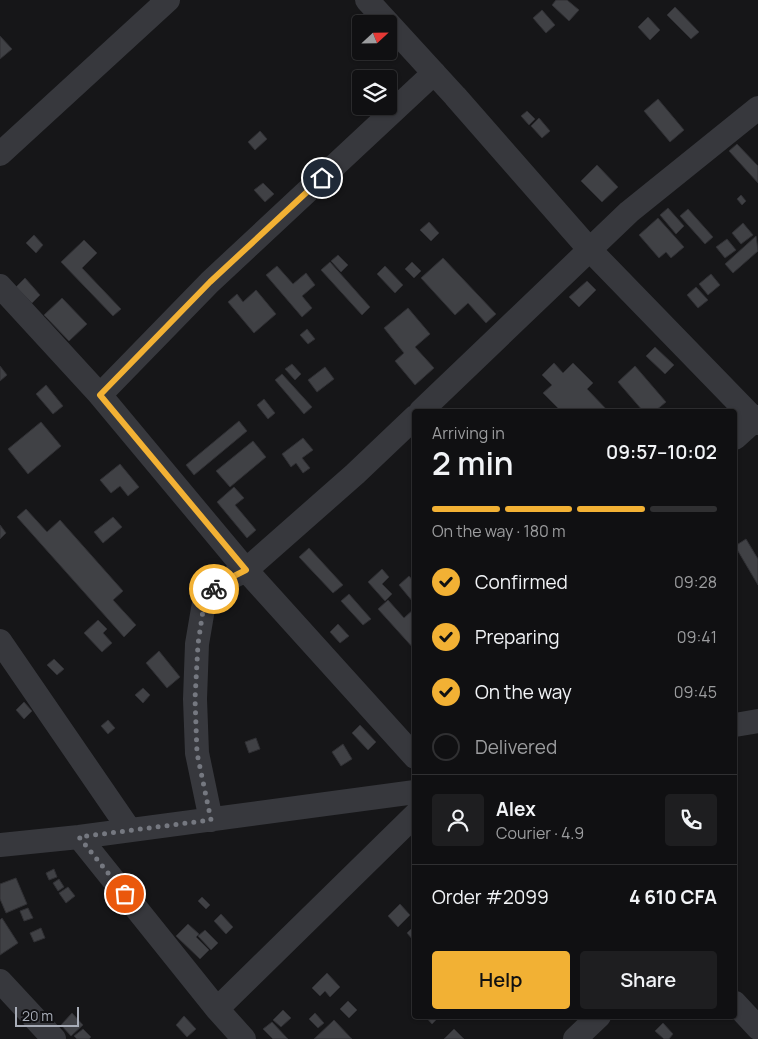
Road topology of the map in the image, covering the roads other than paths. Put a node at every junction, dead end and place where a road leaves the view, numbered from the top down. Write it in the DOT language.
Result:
graph roads {
  1 [pos="168,0"];
  2 [pos="368,0"];
  3 [pos="434,73"];
  4 [pos="758,108"];
  5 [pos="0,154"];
  6 [pos="590,250"];
  7 [pos="0,286"];
  8 [pos="100,395"];
  9 [pos="423,409"];
  10 [pos="412,420"];
  11 [pos="757,420"];
  12 [pos="737,436"];
  13 [pos="246,570"];
  14 [pos="0,641"];
  15 [pos="758,721"];
  16 [pos="737,725"];
  17 [pos="412,754"];
  18 [pos="412,792"];
  19 [pos="412,818"];
  20 [pos="211,820"];
  21 [pos="129,829"];
  22 [pos="79,837"];
  23 [pos="0,845"];
  24 [pos="0,981"];
  25 [pos="737,1005"];
  26 [pos="217,1009"];
  27 [pos="596,1019"];
  28 [pos="758,1028"];
  29 [pos="54,1039"];
  30 [pos="244,1039"];
  31 [pos="575,1039"];
  1 -- 5 [label="street"];
  2 -- 3 [label="street"];
  3 -- 6 [label="street"];
  3 -- 8 [label="street"];
  4 -- 6 [label="street"];
  6 -- 9 [label="street"];
  6 -- 11 [label="street"];
  7 -- 8 [label="street"];
  8 -- 13 [label="street"];
  10 -- 13 [label="street"];
  11 -- 12 [label="street"];
  13 -- 17 [label="street"];
  13 -- 20 [label="street"];
  14 -- 21 [label="street"];
  15 -- 16 [label="street"];
  18 -- 20 [label="street"];
  19 -- 26 [label="street"];
  20 -- 21 [label="street"];
  21 -- 22 [label="street"];
  22 -- 23 [label="street"];
  22 -- 26 [label="street"];
  24 -- 29 [label="street"];
  25 -- 28 [label="street"];
  26 -- 30 [label="street"];
  27 -- 31 [label="street"];
}
